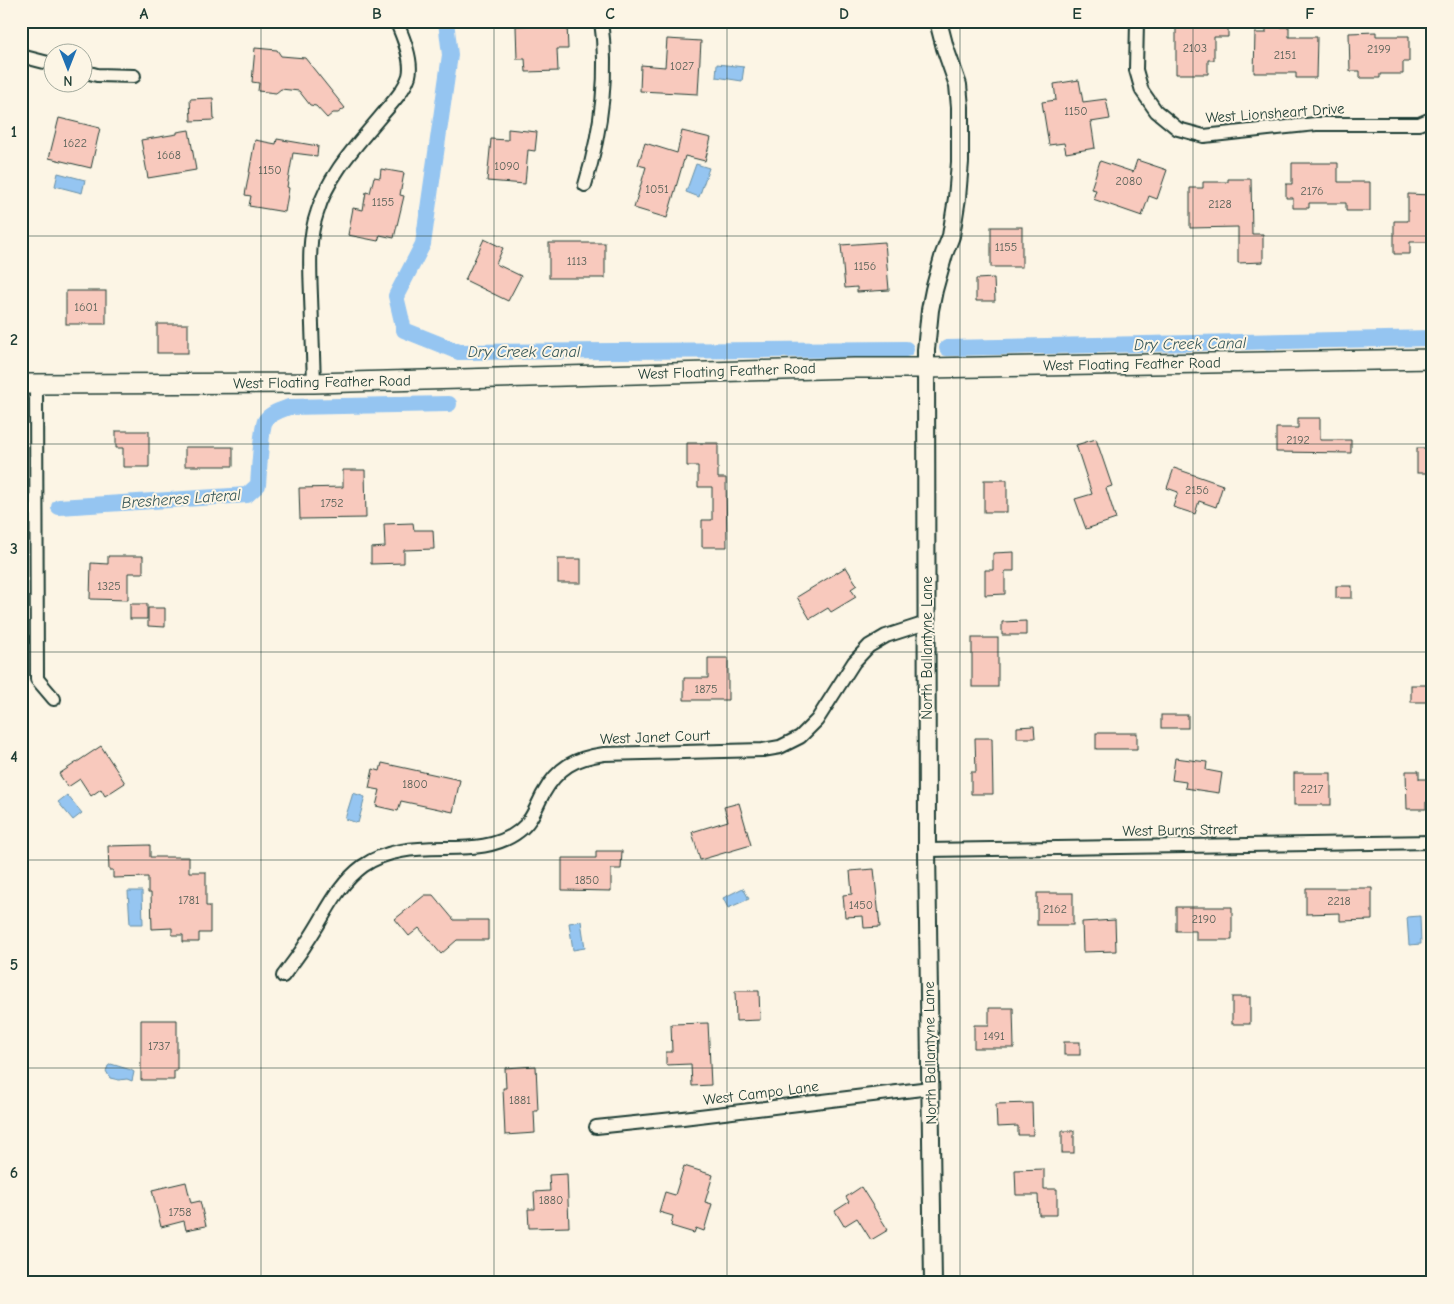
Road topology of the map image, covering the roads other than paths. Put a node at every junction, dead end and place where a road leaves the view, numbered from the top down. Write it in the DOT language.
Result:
graph roads {
  1 [pos="396,21"];
  2 [pos="601,21"];
  3 [pos="938,21"];
  4 [pos="1137,21"];
  5 [pos="21,56"];
  6 [pos="42,61"];
  7 [pos="92,74"];
  8 [pos="134,76"];
  9 [pos="1433,118"];
  10 [pos="584,185"];
  11 [pos="1433,358"];
  12 [pos="926,368"];
  13 [pos="314,383"];
  14 [pos="29,384"];
  15 [pos="926,623"];
  16 [pos="54,699"];
  17 [pos="1433,842"];
  18 [pos="927,850"];
  19 [pos="283,976"];
  20 [pos="930,1088"];
  21 [pos="596,1127"];
  22 [pos="933,1283"];
  1 -- 13 [label="street"];
  2 -- 10 [label="street"];
  3 -- 12 [label="street, North Ballantyne Lane"];
  4 -- 9 [label="street, West Lionsheart Drive"];
  5 -- 6 [label="street"];
  7 -- 8 [label="street"];
  11 -- 12 [label="main road, West Floating Feather Road"];
  12 -- 13 [label="main road, West Floating Feather Road"];
  12 -- 15 [label="street, North Ballantyne Lane"];
  13 -- 14 [label="main road, West Floating Feather Road"];
  14 -- 16 [label="street"];
  15 -- 18 [label="street, North Ballantyne Lane"];
  15 -- 19 [label="street, West Janet Court"];
  17 -- 18 [label="street, West Burns Street"];
  18 -- 20 [label="street, North Ballantyne Lane"];
  20 -- 21 [label="street, West Campo Lane"];
  20 -- 22 [label="street, North Ballantyne Lane"];
}
